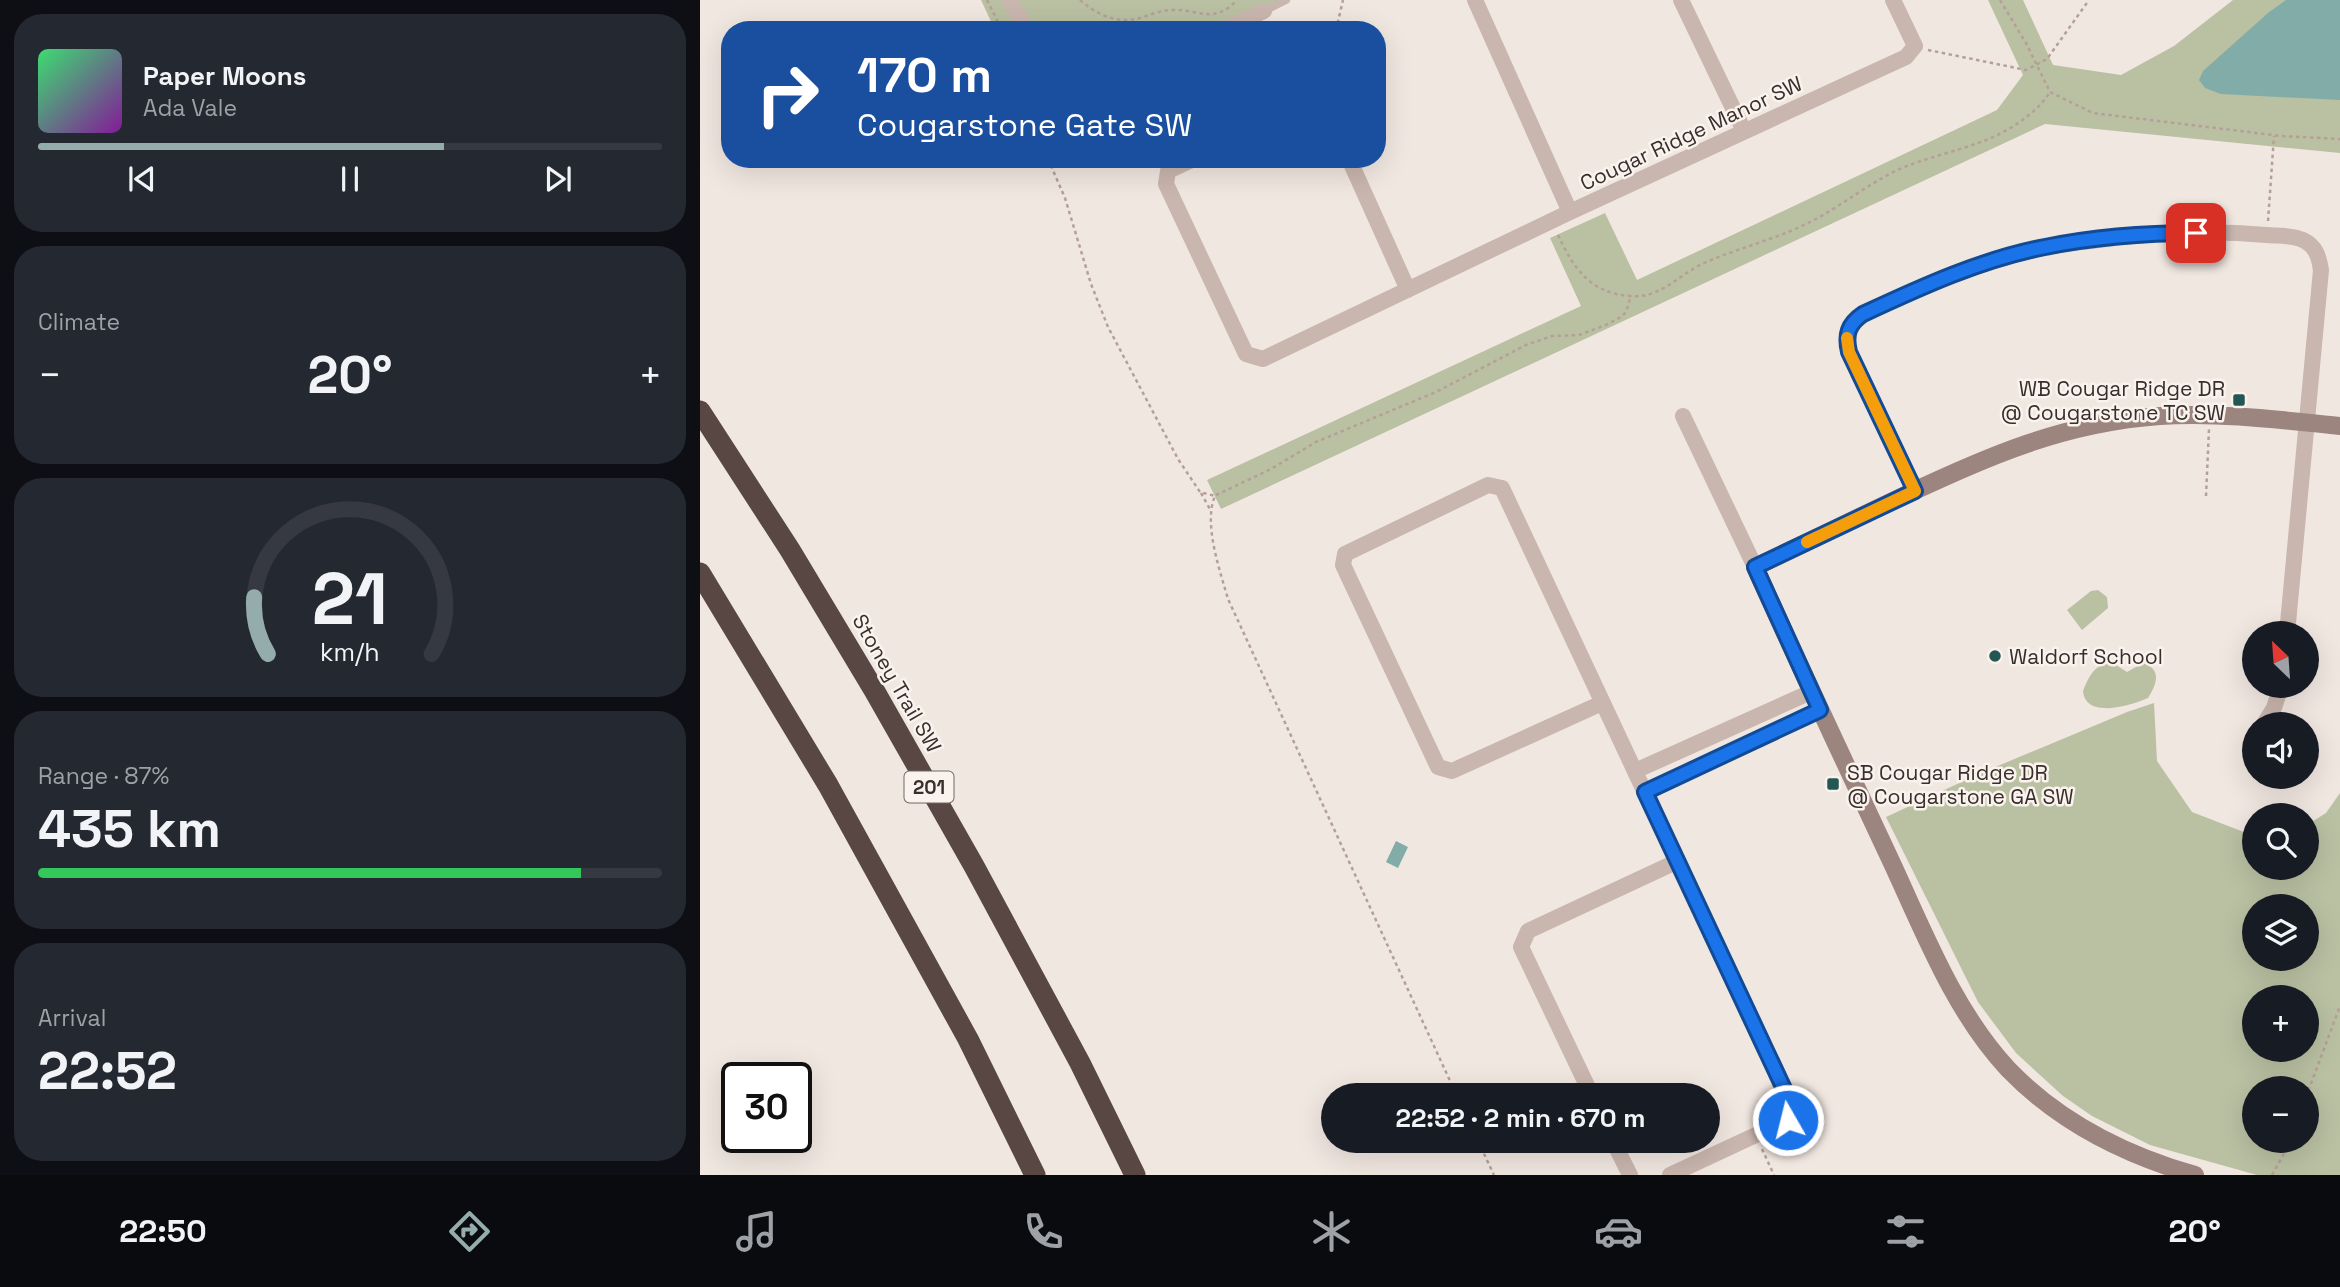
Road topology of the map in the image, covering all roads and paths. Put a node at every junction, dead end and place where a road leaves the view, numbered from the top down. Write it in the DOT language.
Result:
graph roads {
  1 [pos="986,0"];
  2 [pos="1009,0"];
  3 [pos="1080,0"];
  4 [pos="1237,0"];
  5 [pos="1286,0"];
  6 [pos="1343,0"];
  7 [pos="1475,0"];
  8 [pos="1681,0"];
  9 [pos="1893,0"];
  10 [pos="2000,0"];
  11 [pos="2089,0"];
  12 [pos="1264,11"];
  13 [pos="997,21"];
  14 [pos="1022,21"];
  15 [pos="1242,21"];
  16 [pos="1338,21"];
  17 [pos="1914,46"];
  18 [pos="2038,65"];
  19 [pos="2050,92"];
  20 [pos="1744,131"];
  21 [pos="2274,135"];
  22 [pos="2340,139"];
  23 [pos="1052,168"];
  24 [pos="1174,168"];
  25 [pos="1353,168"];
  26 [pos="1570,212"];
  27 [pos="2268,221"];
  28 [pos="1557,233"];
  29 [pos="1408,290"];
  30 [pos="1631,296"];
  31 [pos="700,411"];
  32 [pos="1683,416"];
  33 [pos="2210,416"];
  34 [pos="2308,423"];
  35 [pos="2340,426"];
  36 [pos="1915,491"];
  37 [pos="1200,492"];
  38 [pos="1215,496"];
  39 [pos="2206,496"];
  40 [pos="1211,512"];
  41 [pos="1755,567"];
  42 [pos="700,573"];
  43 [pos="2288,621"];
  44 [pos="1811,691"];
  45 [pos="1602,703"];
  46 [pos="1820,710"];
  47 [pos="1635,771"];
  48 [pos="1645,792"];
  49 [pos="1678,861"];
  50 [pos="2340,1006"];
  51 [pos="2314,1076"];
  52 [pos="1451,1083"];
  53 [pos="1586,1083"];
  54 [pos="1756,1136"];
  55 [pos="1484,1153"];
  56 [pos="1619,1153"];
  57 [pos="2284,1153"];
  58 [pos="1035,1175"];
  59 [pos="1135,1175"];
  60 [pos="1494,1175"];
  61 [pos="1630,1175"];
  62 [pos="1671,1175"];
  63 [pos="1774,1175"];
  64 [pos="2195,1175"];
  65 [pos="2272,1175"];
  1 -- 13 [label="path"];
  2 -- 14 [label="street"];
  3 -- 4 [label="path"];
  5 -- 12 [label="lane"];
  6 -- 16 [label="path"];
  7 -- 26 [label="street, Cougar Ridge Manor SW"];
  8 -- 20 [label="street"];
  9 -- 17 [label="street"];
  10 -- 18 [label="path"];
  11 -- 18 [label="path"];
  12 -- 15 [label="street"];
  17 -- 18 [label="path"];
  17 -- 20 [label="street, Cougar Ridge Manor SW"];
  18 -- 19 [label="path"];
  19 -- 21 [label="path"];
  19 -- 30 [label="path"];
  20 -- 26 [label="street, Cougar Ridge Manor SW"];
  21 -- 22 [label="path"];
  21 -- 27 [label="path"];
  23 -- 37 [label="path"];
  24 -- 29 [label="street"];
  25 -- 29 [label="street"];
  26 -- 29 [label="street"];
  28 -- 30 [label="path"];
  30 -- 38 [label="path"];
  31 -- 59 [label="highway, Stoney Trail SW / 201"];
  32 -- 41 [label="street"];
  33 -- 34 [label="street"];
  33 -- 36 [label="street"];
  33 -- 39 [label="path"];
  34 -- 35 [label="street"];
  34 -- 36 [label="street"];
  34 -- 43 [label="street"];
  36 -- 41 [label="street"];
  37 -- 38 [label="path"];
  37 -- 40 [label="path"];
  38 -- 40 [label="path"];
  40 -- 52 [label="path"];
  41 -- 44 [label="street"];
  42 -- 58 [label="highway"];
  44 -- 46 [label="street"];
  44 -- 47 [label="street"];
  45 -- 45 [label="street"];
  45 -- 47 [label="street"];
  46 -- 48 [label="street"];
  46 -- 64 [label="street"];
  47 -- 48 [label="street"];
  48 -- 49 [label="street"];
  49 -- 53 [label="street"];
  49 -- 54 [label="street"];
  50 -- 51 [label="path"];
  54 -- 62 [label="street"];
  54 -- 63 [label="path"];
  55 -- 60 [label="path"];
  56 -- 61 [label="street"];
  57 -- 65 [label="path"];
}
